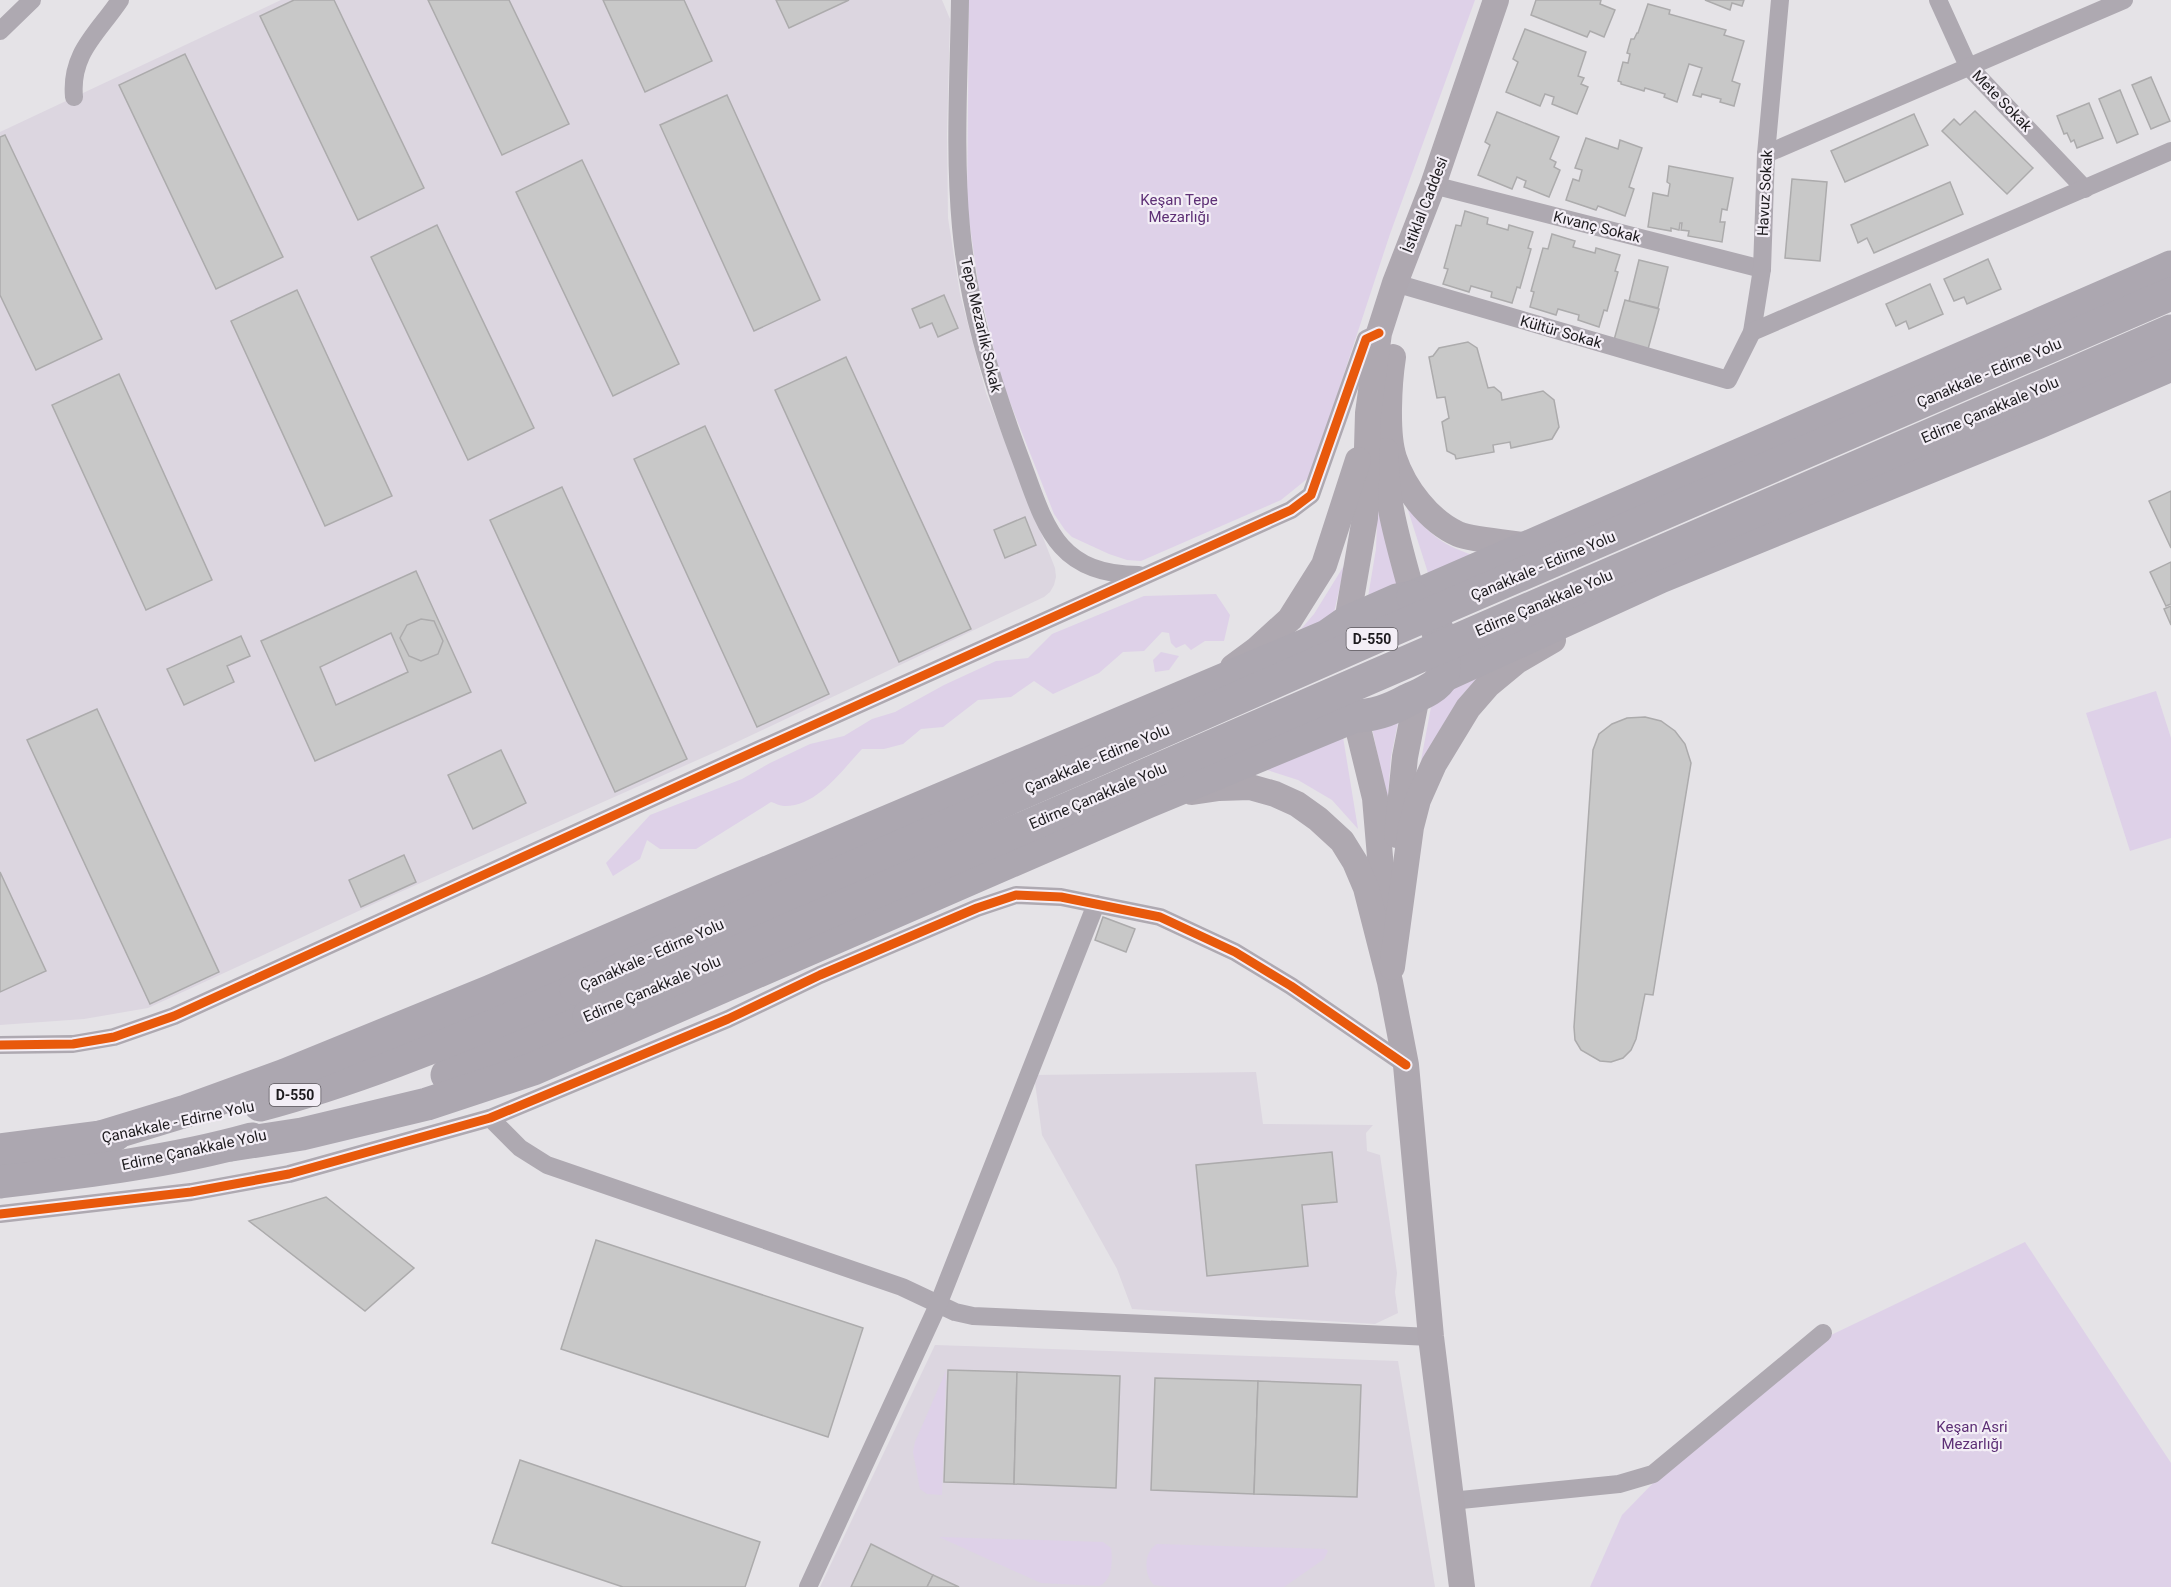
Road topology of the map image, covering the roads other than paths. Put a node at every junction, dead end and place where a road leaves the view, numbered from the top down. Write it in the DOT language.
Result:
graph roads {
  1 [pos="32,0"];
  2 [pos="120,0"];
  3 [pos="960,0"];
  4 [pos="1496,0"];
  5 [pos="1780,0"];
  6 [pos="1938,0"];
  7 [pos="2124,0"];
  8 [pos="0,31"];
  9 [pos="1968,66"];
  10 [pos="74,97"];
  11 [pos="2171,151"];
  12 [pos="1766,154"];
  13 [pos="1433,185"];
  14 [pos="2085,189"];
  15 [pos="2171,267"];
  16 [pos="1762,269"];
  17 [pos="1395,283"];
  18 [pos="2171,294"];
  19 [pos="2171,331"];
  20 [pos="1752,332"];
  21 [pos="1379,333"];
  22 [pos="2171,366"];
  23 [pos="1728,380"];
  24 [pos="1379,419"];
  25 [pos="1531,546"];
  26 [pos="1144,575"];
  27 [pos="1660,577"];
  28 [pos="1413,597"];
  29 [pos="1337,629"];
  30 [pos="1443,675"];
  31 [pos="1205,688"];
  32 [pos="1417,696"];
  33 [pos="1355,716"];
  34 [pos="1147,802"];
  35 [pos="1096,904"];
  36 [pos="1390,982"];
  37 [pos="583,1002"];
  38 [pos="0,1045"];
  39 [pos="1406,1065"];
  40 [pos="490,1118"];
  41 [pos="94,1139"];
  42 [pos="231,1145"];
  43 [pos="0,1150"];
  44 [pos="0,1182"];
  45 [pos="0,1214"];
  46 [pos="938,1305"];
  47 [pos="1823,1333"];
  48 [pos="1431,1337"];
  49 [pos="1451,1501"];
  50 [pos="808,1587"];
  51 [pos="1462,1587"];
  1 -- 8 [label="street"];
  2 -- 10 [label="street"];
  3 -- 26 [label="street, Tepe Mezarlık Sokak"];
  4 -- 13 [label="street, İstiklal Caddesi"];
  5 -- 12 [label="street, Havuz Sokak"];
  6 -- 9 [label="street, Mete Sokak"];
  7 -- 9 [label="street"];
  9 -- 12 [label="street"];
  9 -- 14 [label="street, Mete Sokak"];
  11 -- 14 [label="street"];
  12 -- 16 [label="street, Havuz Sokak"];
  13 -- 16 [label="street, Kıvanç Sokak"];
  13 -- 17 [label="street, İstiklal Caddesi"];
  14 -- 20 [label="street"];
  15 -- 25 [label="highway"];
  16 -- 20 [label="street, Havuz Sokak"];
  17 -- 21 [label="street, İstiklal Caddesi"];
  17 -- 23 [label="street, Kültür Sokak"];
  17 -- 24 [label="street"];
  18 -- 37 [label="highway, Çanakkale - Edirne Yolu / D-550, bridge"];
  19 -- 37 [label="highway, Edirne Çanakkale Yolu / D-550, bridge"];
  20 -- 23 [label="street, Havuz Sokak"];
  21 -- 24 [label="street, İstiklal Caddesi"];
  21 -- 26 [label="street"];
  22 -- 27 [label="highway"];
  24 -- 25 [label="street"];
  24 -- 28 [label="street"];
  24 -- 29 [label="street"];
  24 -- 31 [label="street"];
  25 -- 28 [label="highway"];
  26 -- 38 [label="street"];
  27 -- 30 [label="highway"];
  27 -- 36 [label="street"];
  28 -- 29 [label="highway"];
  28 -- 30 [label="highway"];
  29 -- 31 [label="highway"];
  29 -- 33 [label="highway"];
  30 -- 32 [label="highway"];
  31 -- 41 [label="highway"];
  32 -- 33 [label="highway"];
  32 -- 36 [label="street"];
  33 -- 34 [label="highway"];
  33 -- 36 [label="street"];
  34 -- 36 [label="street"];
  34 -- 42 [label="highway"];
  35 -- 39 [label="street"];
  35 -- 40 [label="street"];
  35 -- 46 [label="street"];
  36 -- 39 [label="street"];
  37 -- 41 [label="highway, Çanakkale - Edirne Yolu / D-550"];
  37 -- 42 [label="highway, Edirne Çanakkale Yolu / D-550"];
  39 -- 48 [label="street"];
  40 -- 45 [label="street"];
  40 -- 46 [label="street"];
  41 -- 43 [label="highway, Çanakkale - Edirne Yolu / D-550"];
  42 -- 44 [label="highway, Edirne Çanakkale Yolu / D-550"];
  46 -- 48 [label="street"];
  46 -- 50 [label="street"];
  47 -- 49 [label="street"];
  48 -- 49 [label="street"];
  49 -- 51 [label="street"];
}
